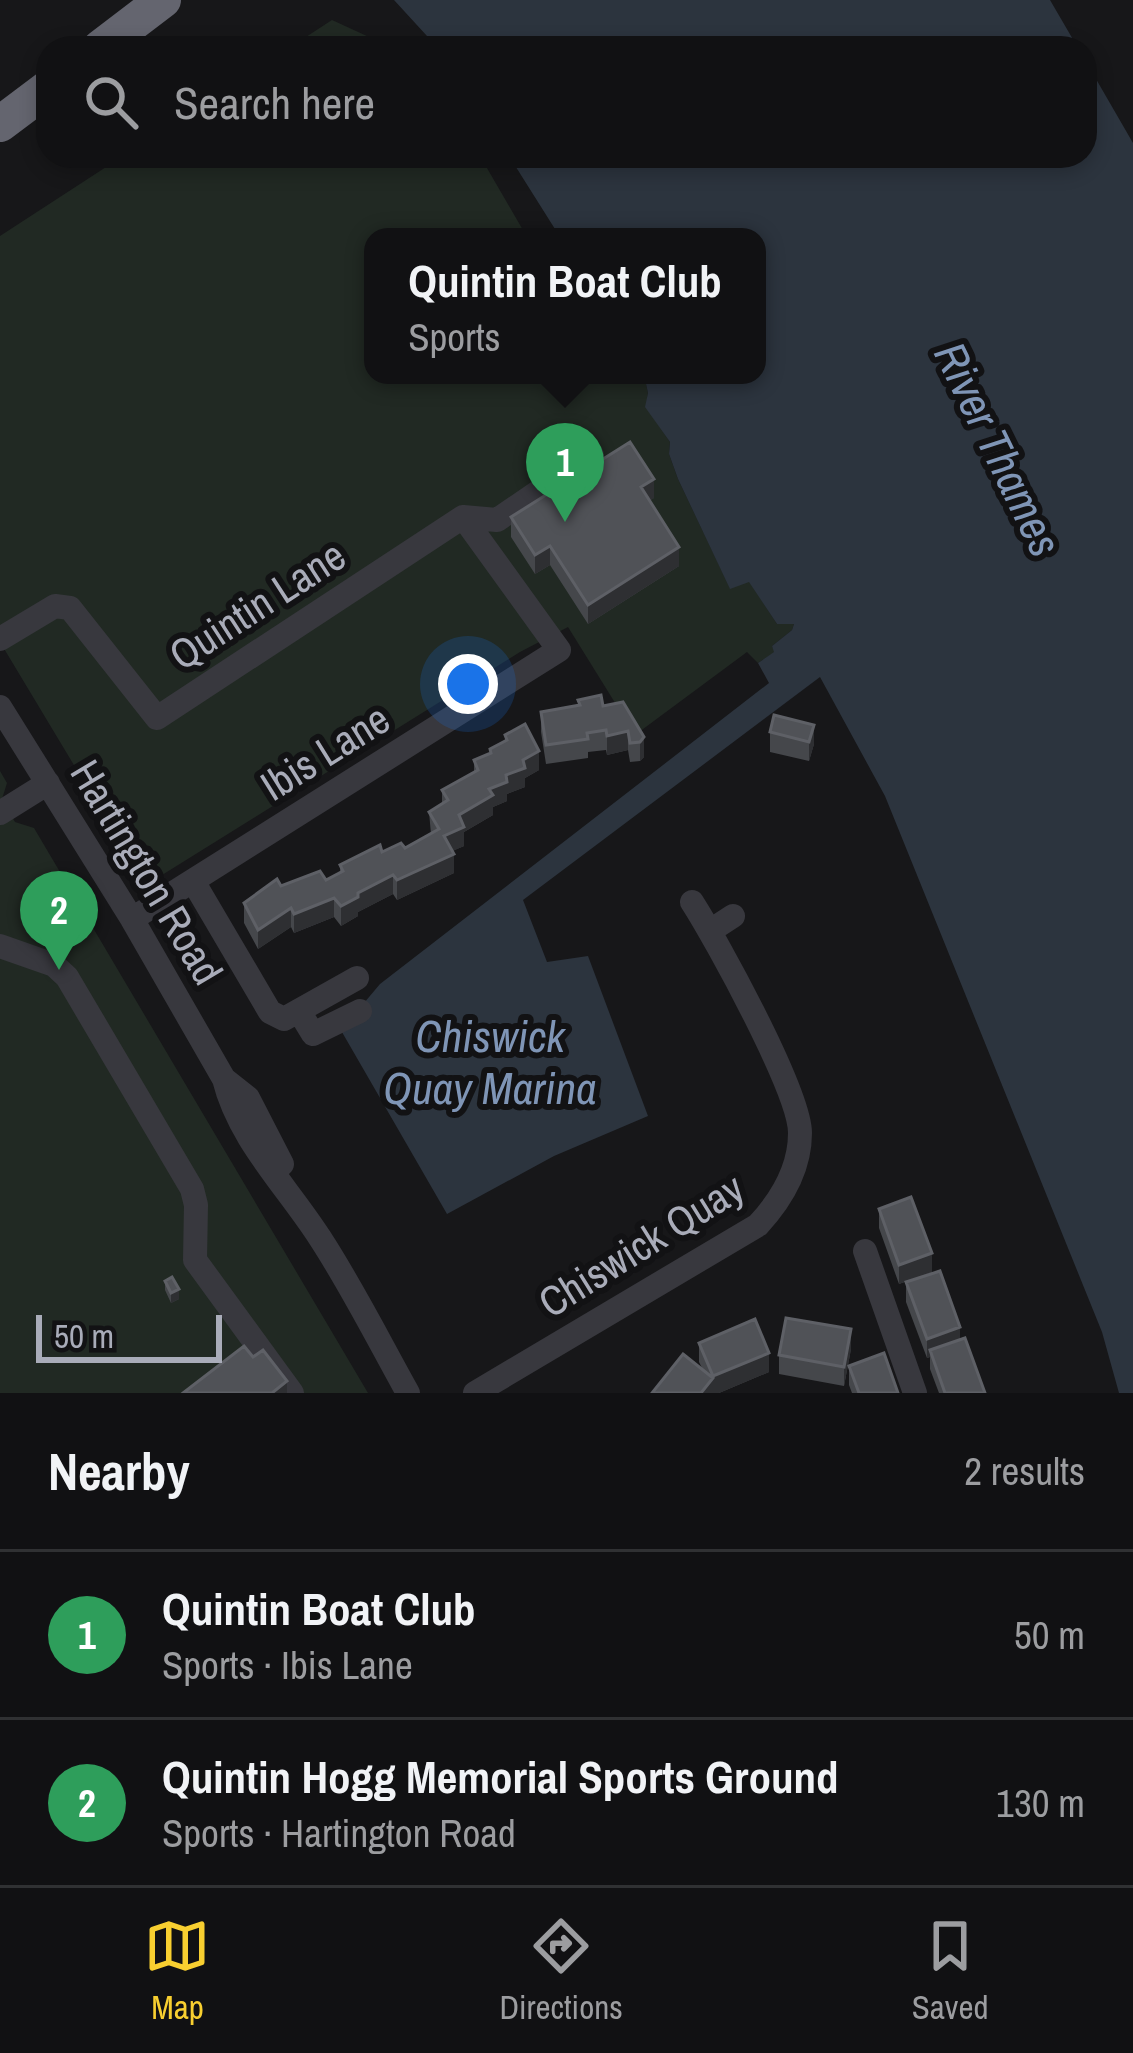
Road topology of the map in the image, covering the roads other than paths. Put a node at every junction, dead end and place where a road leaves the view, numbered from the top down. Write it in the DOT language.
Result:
graph roads {
  1 [pos="163,0"];
  2 [pos="116,36"];
  3 [pos="36,97"];
  4 [pos="0,124"];
  5 [pos="592,455"];
  6 [pos="463,517"];
  7 [pos="0,638"];
  8 [pos="0,707"];
  9 [pos="48,783"];
  10 [pos="0,813"];
  11 [pos="193,880"];
  12 [pos="692,902"];
  13 [pos="733,916"];
  14 [pos="132,919"];
  15 [pos="710,931"];
  16 [pos="0,946"];
  17 [pos="357,978"];
  18 [pos="299,1011"];
  19 [pos="360,1011"];
  20 [pos="865,1251"];
  21 [pos="292,1393"];
  22 [pos="408,1393"];
  23 [pos="475,1393"];
  24 [pos="915,1393"];
  1 -- 2 [label="highway"];
  3 -- 4 [label="highway"];
  5 -- 6 [label="street"];
  6 -- 7 [label="street, Quintin Lane"];
  6 -- 11 [label="street, Ibis Lane"];
  8 -- 9 [label="street, Hartington Road"];
  9 -- 10 [label="street"];
  9 -- 14 [label="street, Hartington Road"];
  11 -- 14 [label="street, Ibis Lane"];
  11 -- 18 [label="street"];
  12 -- 15 [label="street, Chiswick Quay"];
  13 -- 15 [label="street"];
  14 -- 22 [label="street, Hartington Road"];
  15 -- 23 [label="street, Chiswick Quay"];
  16 -- 21 [label="street"];
  17 -- 18 [label="street"];
  18 -- 19 [label="street"];
  20 -- 24 [label="street"];
}
